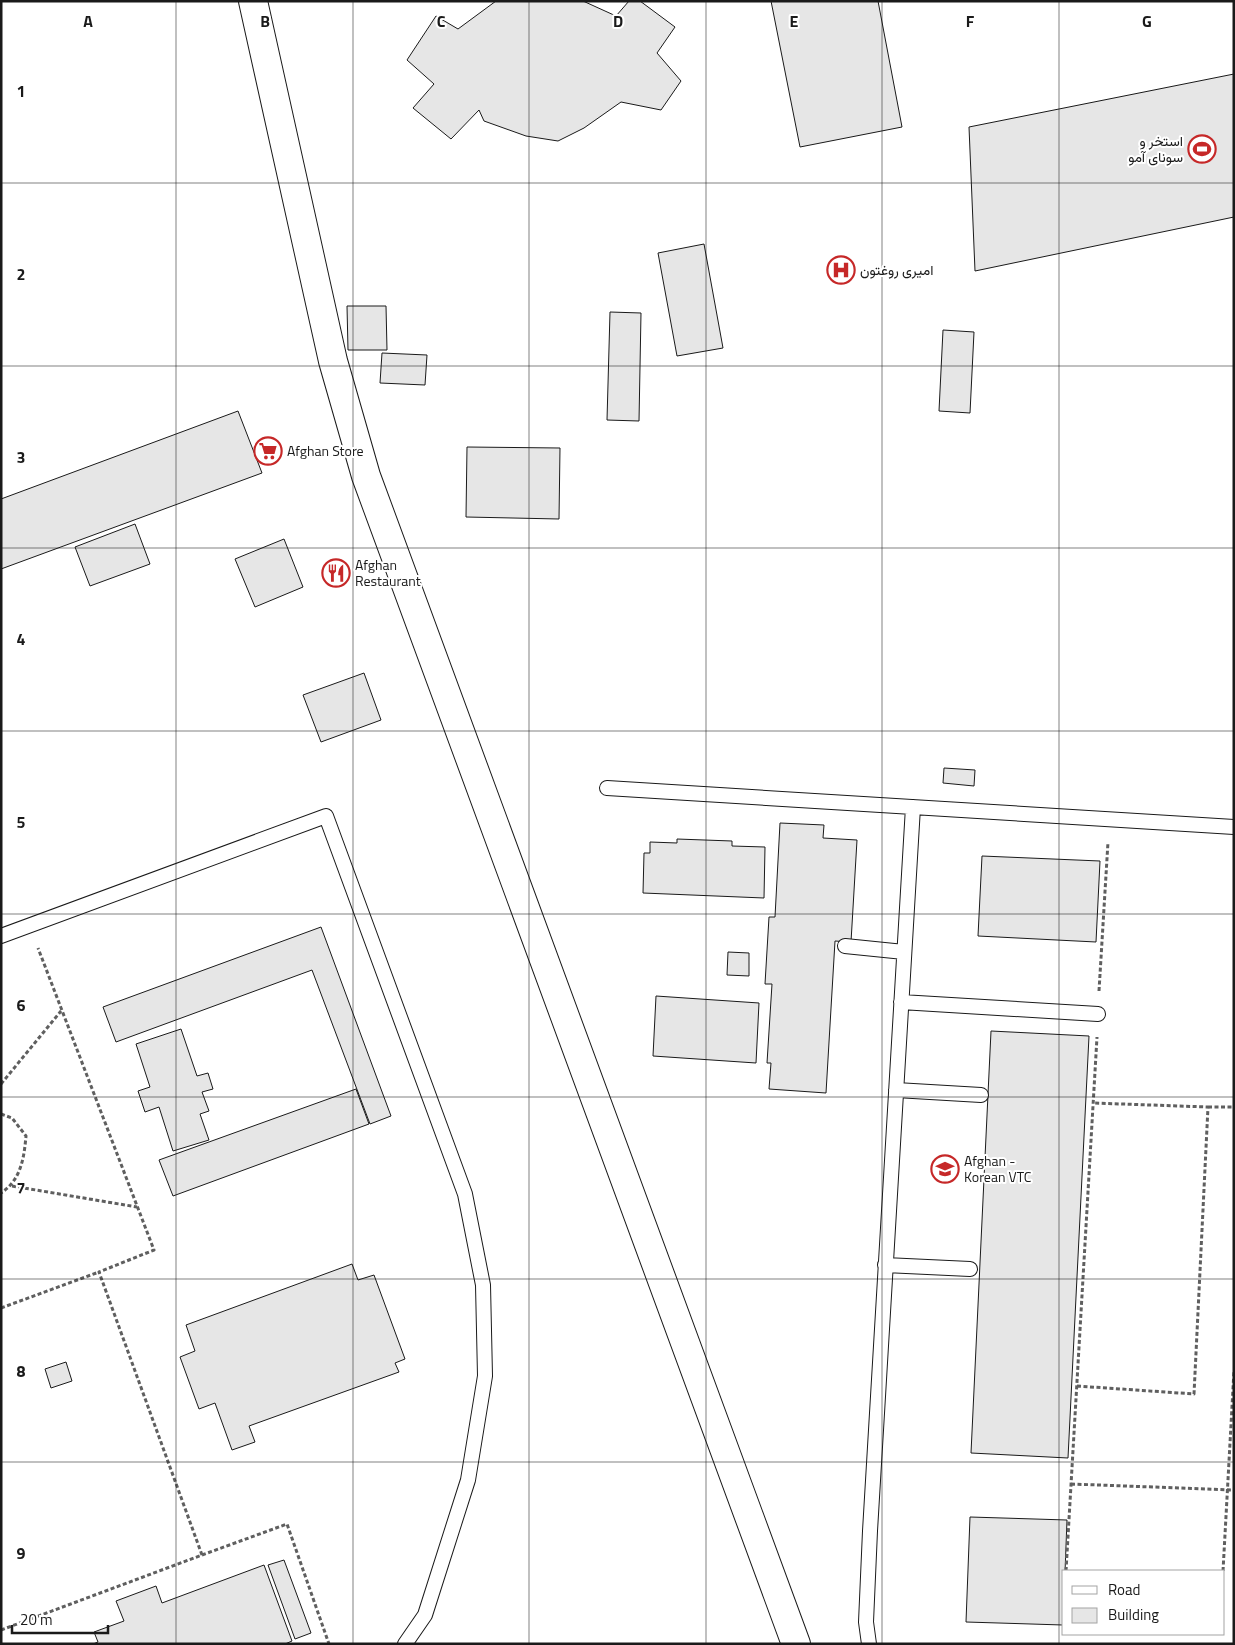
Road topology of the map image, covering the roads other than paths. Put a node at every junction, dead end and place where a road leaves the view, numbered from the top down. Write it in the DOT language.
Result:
graph roads {
  1 [pos="253,1"];
  2 [pos="607,788"];
  3 [pos="913,807"];
  4 [pos="1234,827"];
  5 [pos="1,936"];
  6 [pos="845,946"];
  7 [pos="904,952"];
  8 [pos="901,1002"];
  9 [pos="1098,1014"];
  10 [pos="896,1090"];
  11 [pos="981,1094"];
  12 [pos="885,1265"];
  13 [pos="970,1269"];
  14 [pos="405,1644"];
  15 [pos="796,1644"];
  16 [pos="870,1644"];
  1 -- 15 [label="street"];
  2 -- 3 [label="lane"];
  3 -- 4 [label="lane"];
  3 -- 7 [label="lane"];
  5 -- 14 [label="lane"];
  6 -- 7 [label="lane"];
  7 -- 8 [label="lane"];
  8 -- 9 [label="lane"];
  8 -- 10 [label="lane"];
  10 -- 11 [label="lane"];
  10 -- 12 [label="lane"];
  12 -- 13 [label="lane"];
  12 -- 16 [label="lane"];
}
